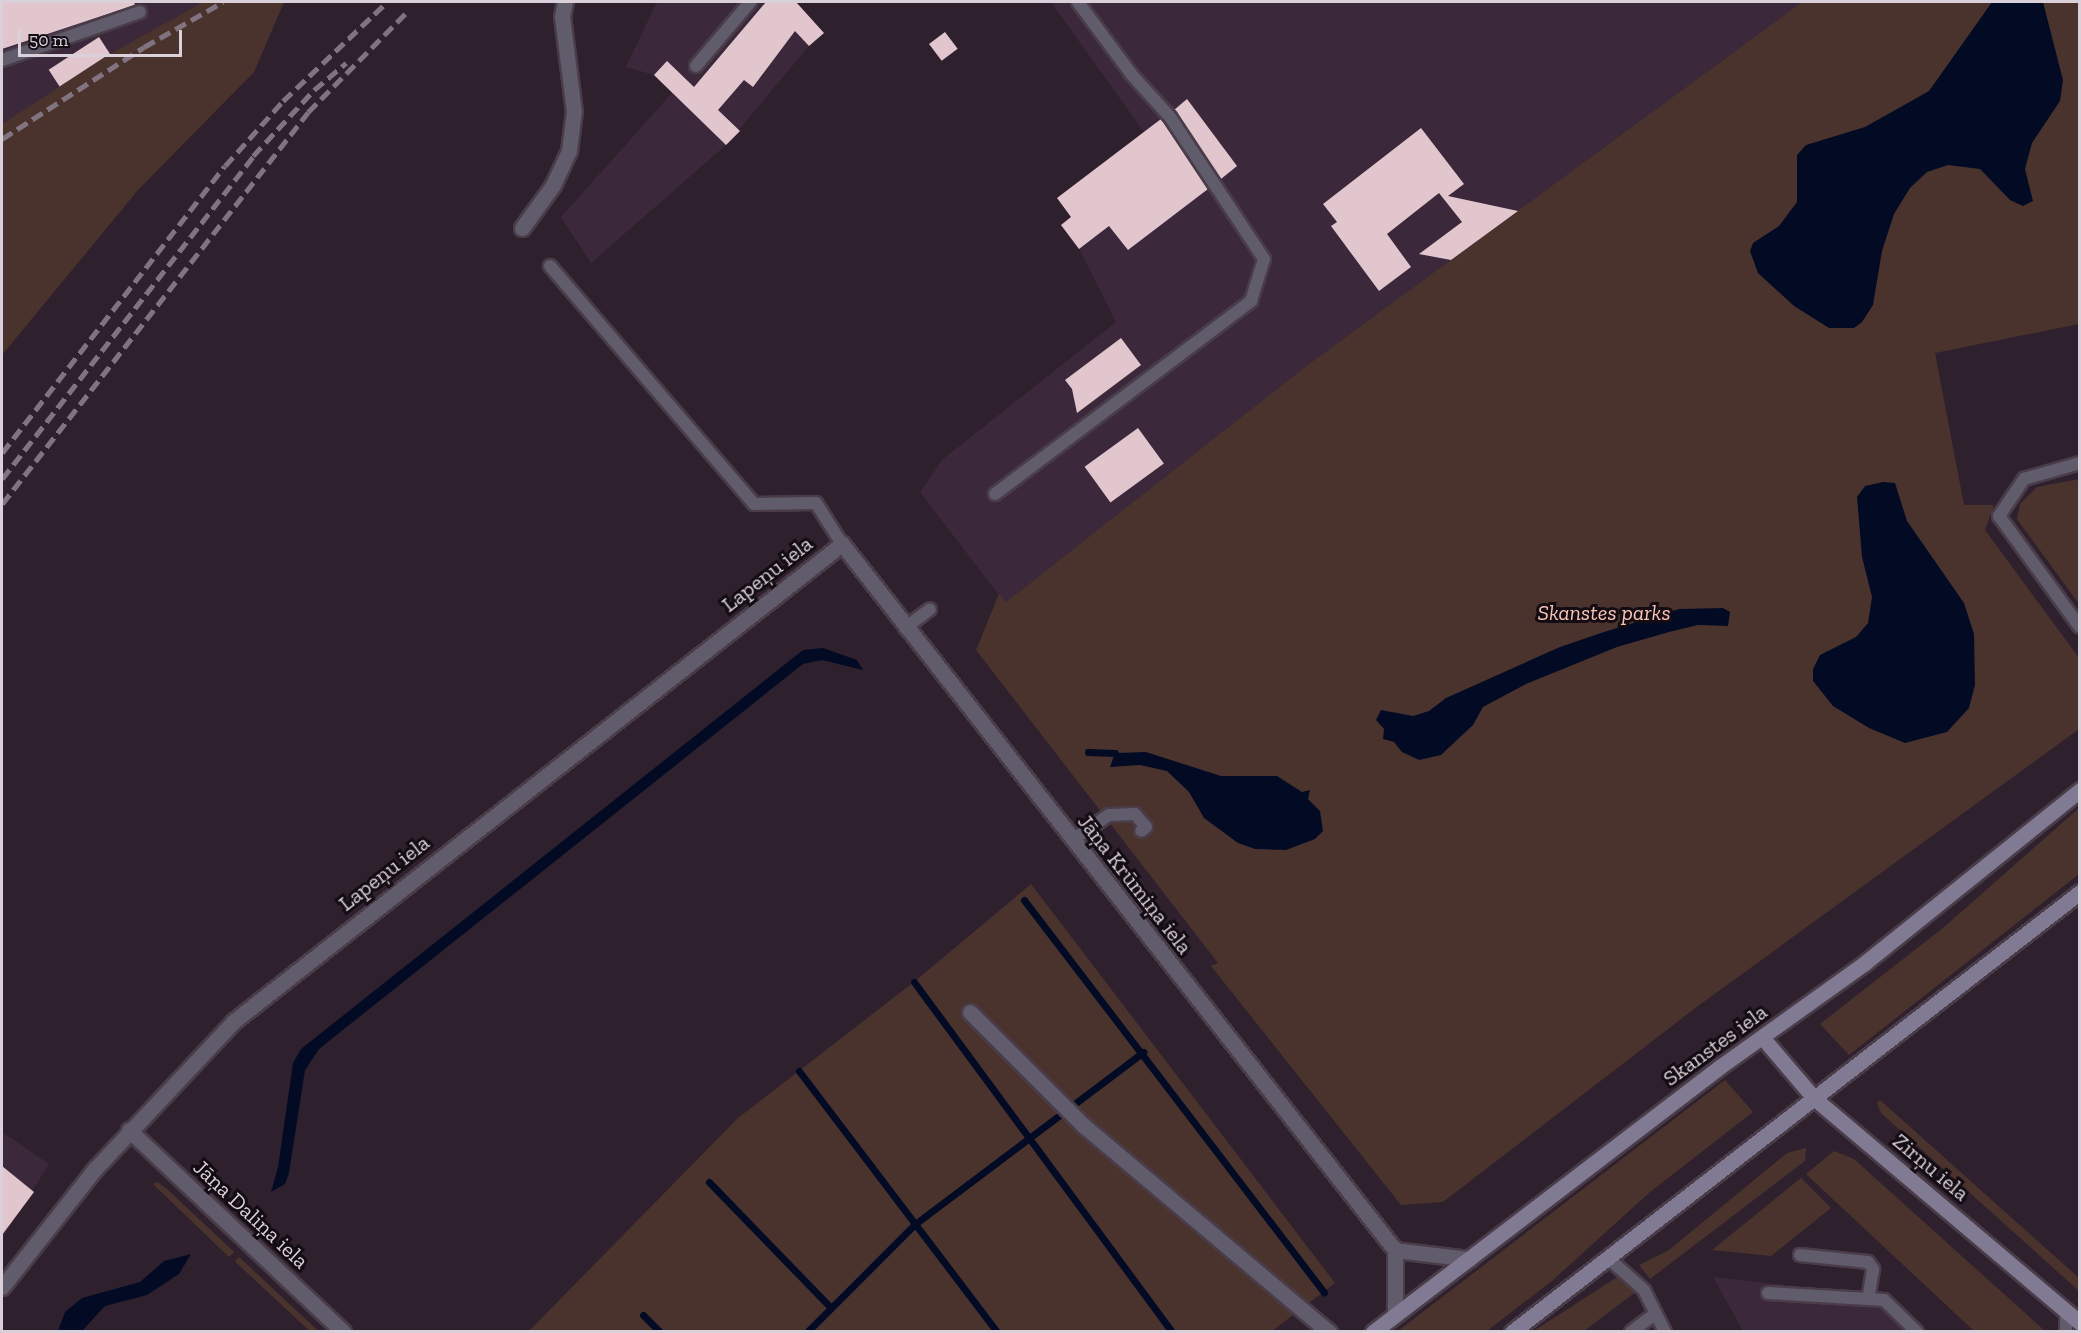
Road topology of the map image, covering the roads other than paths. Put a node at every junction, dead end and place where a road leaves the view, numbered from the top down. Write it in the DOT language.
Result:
graph roads {
  1 [pos="565,2"];
  2 [pos="750,2"];
  3 [pos="1078,2"];
  4 [pos="140,12"];
  5 [pos="2,60"];
  6 [pos="696,66"];
  7 [pos="522,228"];
  8 [pos="550,266"];
  9 [pos="2079,462"];
  10 [pos="995,494"];
  11 [pos="842,544"];
  12 [pos="930,609"];
  13 [pos="2079,627"];
  14 [pos="905,628"];
  15 [pos="2079,790"];
  16 [pos="1141,831"];
  17 [pos="1072,840"];
  18 [pos="2079,892"];
  19 [pos="970,1012"];
  20 [pos="1761,1037"];
  21 [pos="1814,1098"];
  22 [pos="129,1130"];
  23 [pos="1395,1250"];
  24 [pos="1800,1255"];
  25 [pos="1608,1258"];
  26 [pos="1469,1259"];
  27 [pos="2,1287"];
  28 [pos="1768,1293"];
  29 [pos="1868,1299"];
  30 [pos="2066,1311"];
  31 [pos="1656,1313"];
  32 [pos="1395,1315"];
  33 [pos="2079,1323"];
  34 [pos="343,1332"];
  35 [pos="1329,1332"];
  36 [pos="1373,1332"];
  37 [pos="1512,1332"];
  38 [pos="1631,1332"];
  39 [pos="1665,1332"];
  40 [pos="1917,1332"];
  41 [pos="2066,1332"];
  1 -- 7 [label="street"];
  2 -- 6 [label="lane"];
  3 -- 10 [label="lane"];
  4 -- 5 [label="lane"];
  8 -- 11 [label="lane"];
  9 -- 13 [label="lane"];
  11 -- 14 [label="street, Jāņa Krūmiņa iela"];
  11 -- 22 [label="street, Lapeņu iela"];
  12 -- 14 [label="lane"];
  14 -- 17 [label="street, Jāņa Krūmiņa iela"];
  15 -- 20 [label="main road, Skanstes iela"];
  16 -- 17 [label="lane"];
  17 -- 23 [label="street, Jāņa Krūmiņa iela"];
  18 -- 21 [label="main road"];
  19 -- 35 [label="street"];
  20 -- 21 [label="main road, Zirņu iela"];
  20 -- 26 [label="main road, Skanstes iela"];
  21 -- 25 [label="main road"];
  21 -- 30 [label="main road, Zirņu iela"];
  22 -- 27 [label="street, Lapeņu iela"];
  22 -- 34 [label="street, Jāņa Daliņa iela"];
  23 -- 26 [label="street"];
  23 -- 32 [label="street"];
  24 -- 29 [label="lane"];
  25 -- 31 [label="lane"];
  25 -- 37 [label="main road"];
  26 -- 32 [label="main road, Skanstes iela"];
  28 -- 29 [label="lane"];
  29 -- 40 [label="lane"];
  30 -- 33 [label="main road, Zirņu iela"];
  30 -- 41 [label="lane"];
  31 -- 38 [label="lane"];
  31 -- 39 [label="lane"];
  32 -- 36 [label="main road, Skanstes iela"];
}
